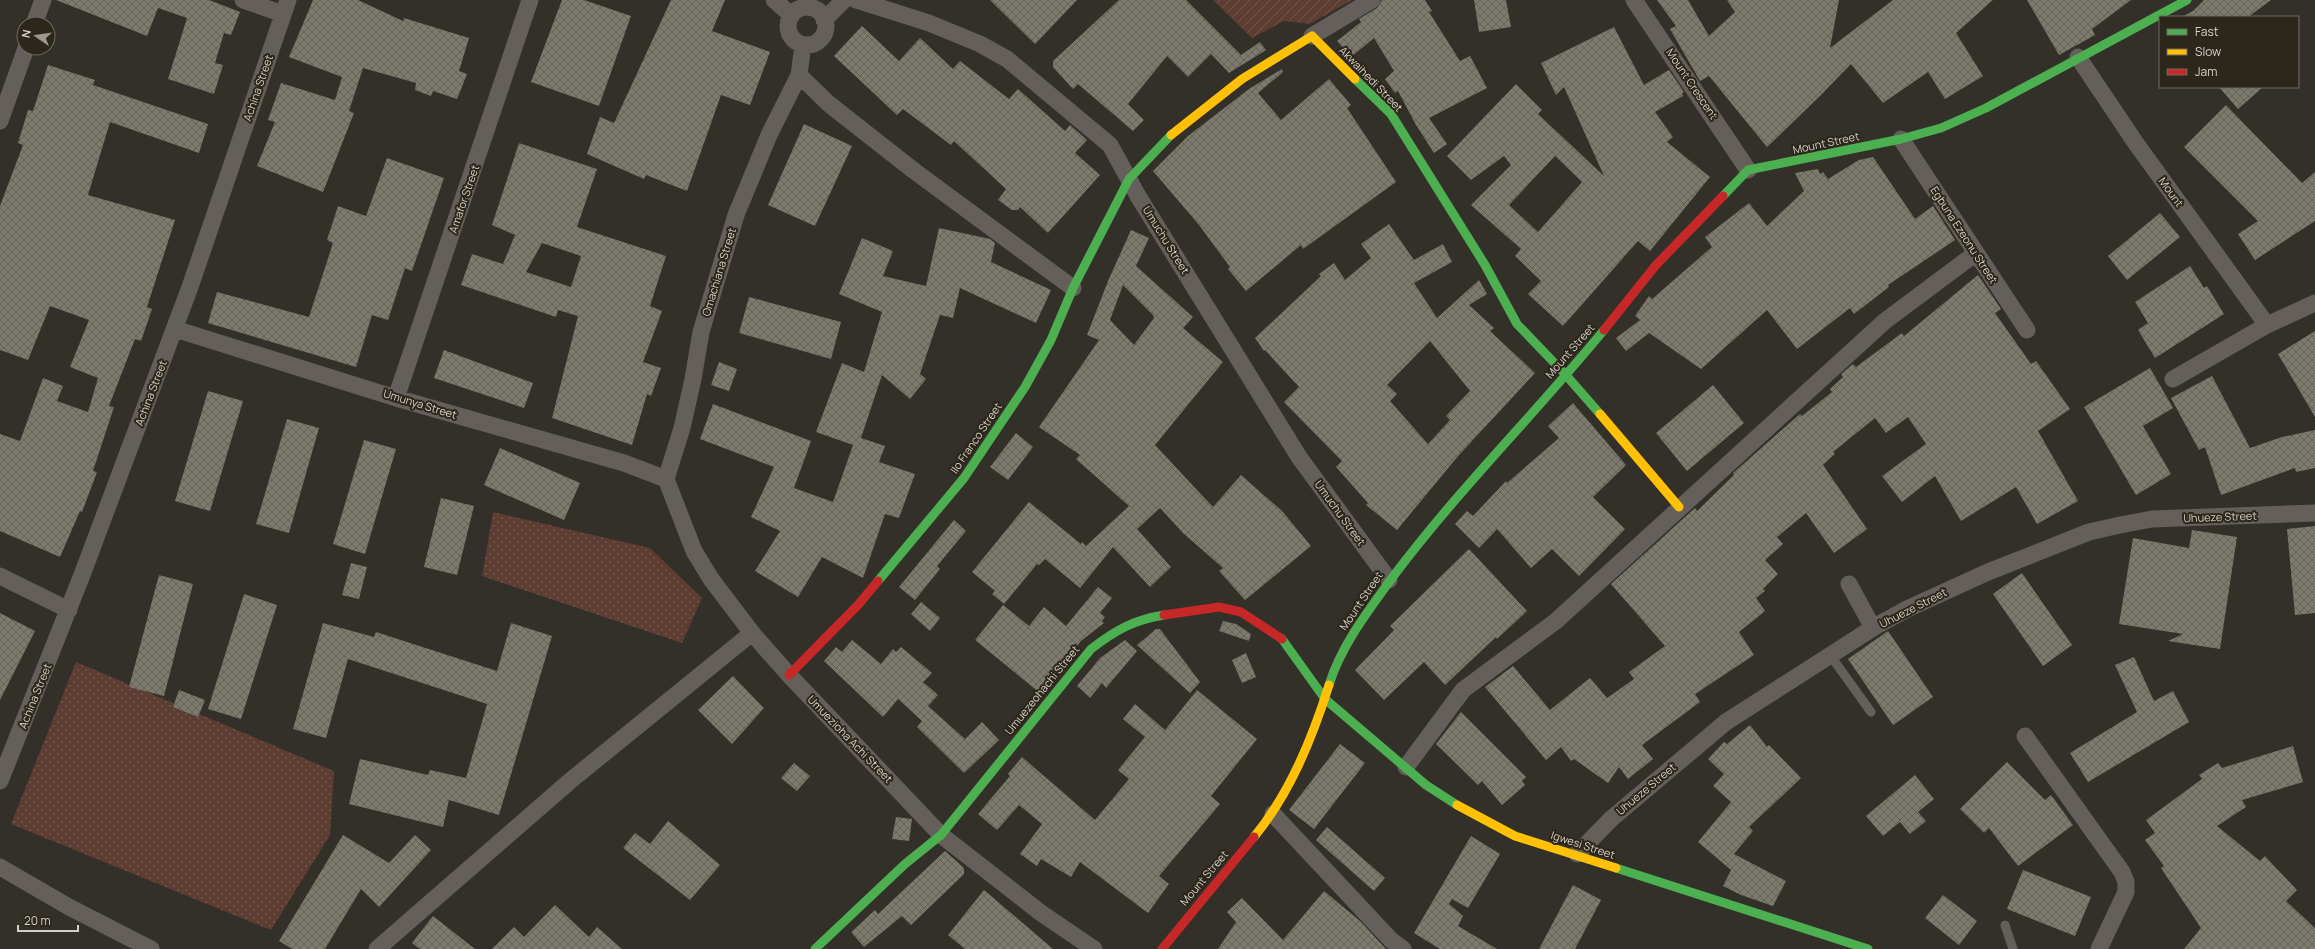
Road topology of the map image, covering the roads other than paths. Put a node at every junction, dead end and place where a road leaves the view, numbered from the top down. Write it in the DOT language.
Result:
graph roads {
  1 [pos="43,0"];
  2 [pos="243,0"];
  3 [pos="530,0"];
  4 [pos="774,0"];
  5 [pos="844,0"];
  6 [pos="856,0"];
  7 [pos="1372,0"];
  8 [pos="1634,0"];
  9 [pos="2187,0"];
  10 [pos="285,7"];
  11 [pos="791,15"];
  12 [pos="37,16"];
  13 [pos="824,20"];
  14 [pos="1312,36"];
  15 [pos="802,44"];
  16 [pos="23,56"];
  17 [pos="2078,57"];
  18 [pos="799,75"];
  19 [pos="0,121"];
  20 [pos="1901,139"];
  21 [pos="1748,170"];
  22 [pos="1129,179"];
  23 [pos="1976,253"];
  24 [pos="1073,288"];
  25 [pos="2315,303"];
  26 [pos="2267,325"];
  27 [pos="175,329"];
  28 [pos="2027,330"];
  29 [pos="1565,374"];
  30 [pos="2173,379"];
  31 [pos="396,398"];
  32 [pos="666,478"];
  33 [pos="1679,507"];
  34 [pos="2315,513"];
  35 [pos="0,576"];
  36 [pos="1390,580"];
  37 [pos="1849,584"];
  38 [pos="69,610"];
  39 [pos="1873,628"];
  40 [pos="752,633"];
  41 [pos="1830,655"];
  42 [pos="789,675"];
  43 [pos="1325,698"];
  44 [pos="1870,712"];
  45 [pos="2025,736"];
  46 [pos="1406,767"];
  47 [pos="0,781"];
  48 [pos="1273,814"];
  49 [pos="941,835"];
  50 [pos="1577,854"];
  51 [pos="0,867"];
  52 [pos="2005,925"];
  53 [pos="151,949"];
  54 [pos="376,949"];
  55 [pos="816,949"];
  56 [pos="1094,949"];
  57 [pos="1162,949"];
  58 [pos="1403,949"];
  59 [pos="1868,949"];
  60 [pos="2013,949"];
  61 [pos="2100,949"];
  1 -- 12 [label="street"];
  2 -- 10 [label="street"];
  3 -- 31 [label="street, Amafor Street"];
  4 -- 11 [label="street"];
  5 -- 13 [label="street"];
  6 -- 22 [label="street, Umuchu Street"];
  7 -- 14 [label="street"];
  8 -- 21 [label="street, Mount Crescent"];
  9 -- 17 [label="street, Mount Street"];
  10 -- 27 [label="street, Achina Street"];
  11 -- 13 [label="street"];
  11 -- 15 [label="street"];
  13 -- 15 [label="street"];
  14 -- 22 [label="street"];
  14 -- 29 [label="street, Akwaihedi Street"];
  15 -- 18 [label="street"];
  16 -- 19 [label="street"];
  17 -- 20 [label="street, Mount Street"];
  17 -- 26 [label="street, Mount"];
  18 -- 24 [label="street"];
  18 -- 32 [label="street, Omachiana Street"];
  20 -- 21 [label="street, Mount Street"];
  20 -- 23 [label="street, Egbuna Ezeonu Street"];
  21 -- 29 [label="street, Mount Street"];
  22 -- 24 [label="street, Ilo Franco Street"];
  22 -- 36 [label="street, Umuchu Street"];
  23 -- 28 [label="street, Egbuna Ezeonu Street"];
  23 -- 33 [label="street"];
  24 -- 42 [label="street, Ilo Franco Street"];
  25 -- 26 [label="street"];
  26 -- 30 [label="street"];
  27 -- 31 [label="street, Umunya Street"];
  27 -- 38 [label="street, Achina Street"];
  29 -- 33 [label="street, Akwaihedi Street"];
  29 -- 36 [label="street, Mount Street"];
  31 -- 32 [label="street, Umunya Street"];
  32 -- 40 [label="street, Umuezioha Achi Street"];
  33 -- 46 [label="street"];
  34 -- 39 [label="street, Uhueze Street"];
  35 -- 38 [label="street"];
  36 -- 43 [label="street, Mount Street"];
  37 -- 39 [label="street"];
  38 -- 47 [label="street, Achina Street"];
  39 -- 41 [label="street, Uhueze Street"];
  40 -- 42 [label="street, Umuezioha Achi Street"];
  40 -- 54 [label="street"];
  41 -- 44 [label="lane"];
  41 -- 50 [label="street, Uhueze Street"];
  42 -- 49 [label="street, Umuezioha Achi Street"];
  43 -- 46 [label="street, Igwesi Street"];
  43 -- 48 [label="street, Mount Street"];
  43 -- 49 [label="street, Umuezeohachi Street"];
  45 -- 61 [label="street"];
  46 -- 50 [label="street, Igwesi Street"];
  48 -- 57 [label="street, Mount Street"];
  48 -- 58 [label="street"];
  49 -- 55 [label="street, Umuezeohachi Street"];
  49 -- 56 [label="street, Umuezioha Achi Street"];
  50 -- 59 [label="street, Igwesi Street"];
  51 -- 53 [label="street"];
  52 -- 60 [label="lane"];
}
